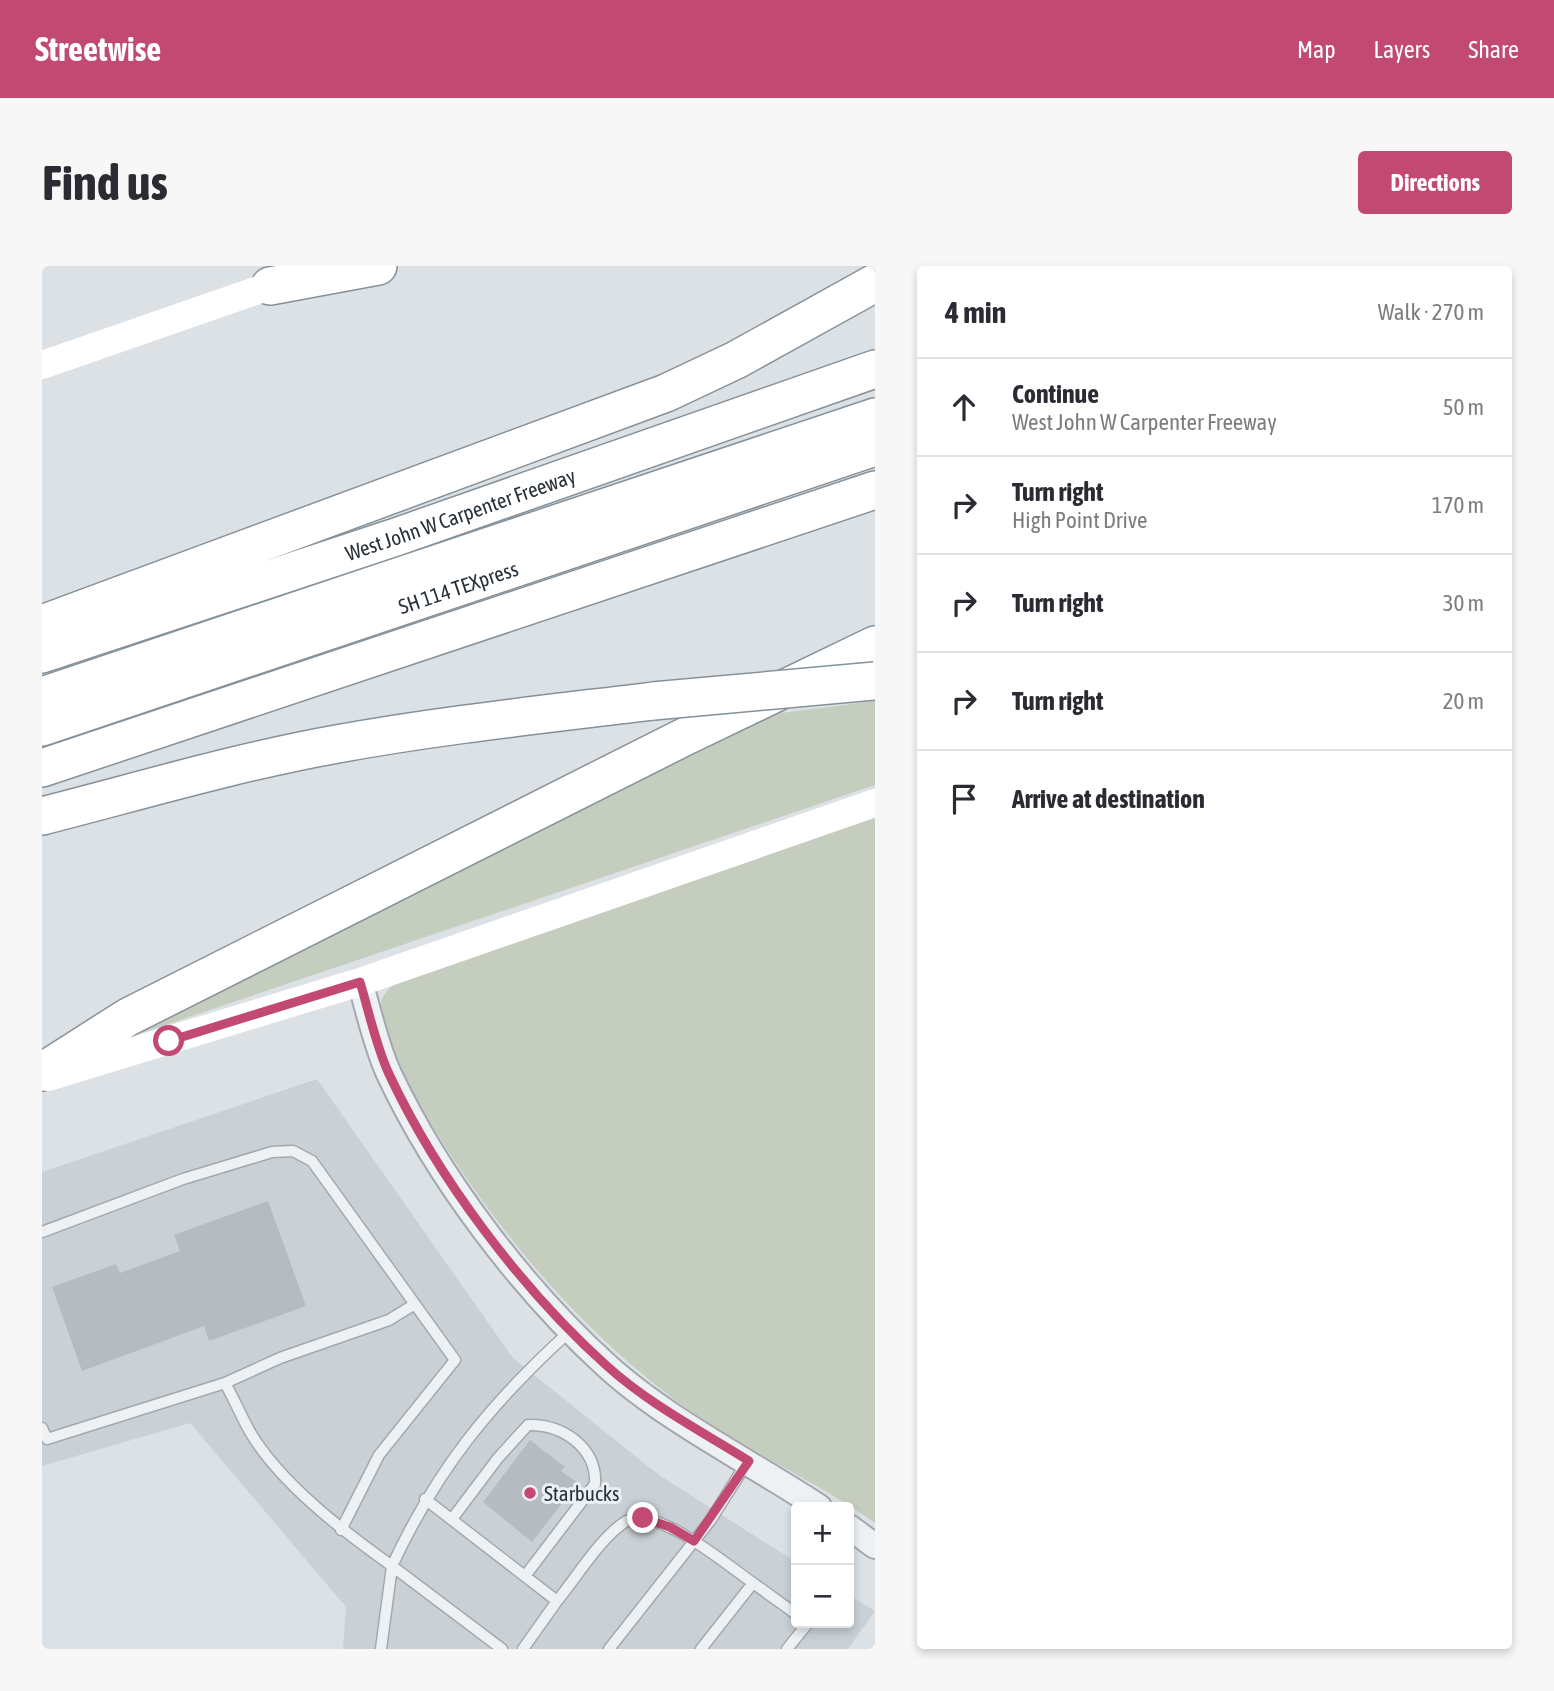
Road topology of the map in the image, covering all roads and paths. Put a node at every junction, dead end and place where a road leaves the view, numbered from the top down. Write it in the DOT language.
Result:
graph roads {
  1 [pos="326,266"];
  2 [pos="378,266"];
  3 [pos="875,283"];
  4 [pos="270,286"];
  5 [pos="42,365"];
  6 [pos="875,369"];
  7 [pos="875,417"];
  8 [pos="875,447"];
  9 [pos="875,489"];
  10 [pos="42,624"];
  11 [pos="875,645"];
  12 [pos="42,654"];
  13 [pos="875,681"];
  14 [pos="42,696"];
  15 [pos="42,727"];
  16 [pos="42,768"];
  17 [pos="875,803"];
  18 [pos="42,816"];
  19 [pos="360,982"];
  20 [pos="42,1072"];
  21 [pos="42,1078"];
  22 [pos="42,1232"];
  23 [pos="415,1304"];
  24 [pos="572,1330"];
  25 [pos="225,1383"];
  26 [pos="42,1428"];
  27 [pos="45,1440"];
  28 [pos="749,1461"];
  29 [pos="425,1499"];
  30 [pos="811,1502"];
  31 [pos="452,1519"];
  32 [pos="341,1530"];
  33 [pos="854,1531"];
  34 [pos="694,1541"];
  35 [pos="875,1546"];
  36 [pos="392,1566"];
  37 [pos="525,1576"];
  38 [pos="753,1583"];
  39 [pos="557,1601"];
  40 [pos="791,1610"];
  41 [pos="804,1628"];
  42 [pos="381,1649"];
  43 [pos="502,1649"];
  44 [pos="523,1649"];
  45 [pos="609,1649"];
  46 [pos="701,1649"];
  47 [pos="787,1649"];
  1 -- 4 [label="main road"];
  2 -- 4 [label="highway"];
  3 -- 10 [label="highway"];
  4 -- 5 [label="main road"];
  6 -- 12 [label="highway, West John W Carpenter Freeway"];
  7 -- 14 [label="highway, SH 114 TEXpress"];
  8 -- 15 [label="highway, SH 114 TEXpress"];
  9 -- 16 [label="highway"];
  11 -- 20 [label="highway"];
  13 -- 18 [label="highway, bridge"];
  17 -- 19 [label="main road"];
  19 -- 21 [label="main road"];
  19 -- 24 [label="street"];
  22 -- 23 [label="lane"];
  23 -- 25 [label="lane"];
  23 -- 32 [label="lane"];
  24 -- 28 [label="street"];
  24 -- 29 [label="lane"];
  25 -- 27 [label="lane"];
  25 -- 32 [label="lane"];
  26 -- 27 [label="lane"];
  28 -- 30 [label="street"];
  28 -- 34 [label="lane"];
  29 -- 31 [label="lane"];
  29 -- 36 [label="lane"];
  31 -- 37 [label="lane"];
  31 -- 37 [label="lane"];
  32 -- 36 [label="lane"];
  33 -- 35 [label="street"];
  34 -- 38 [label="lane"];
  34 -- 39 [label="lane"];
  34 -- 45 [label="lane"];
  36 -- 42 [label="lane"];
  36 -- 43 [label="lane"];
  37 -- 39 [label="lane"];
  38 -- 40 [label="lane"];
  38 -- 46 [label="lane"];
  39 -- 44 [label="lane"];
  41 -- 47 [label="lane"];
}
